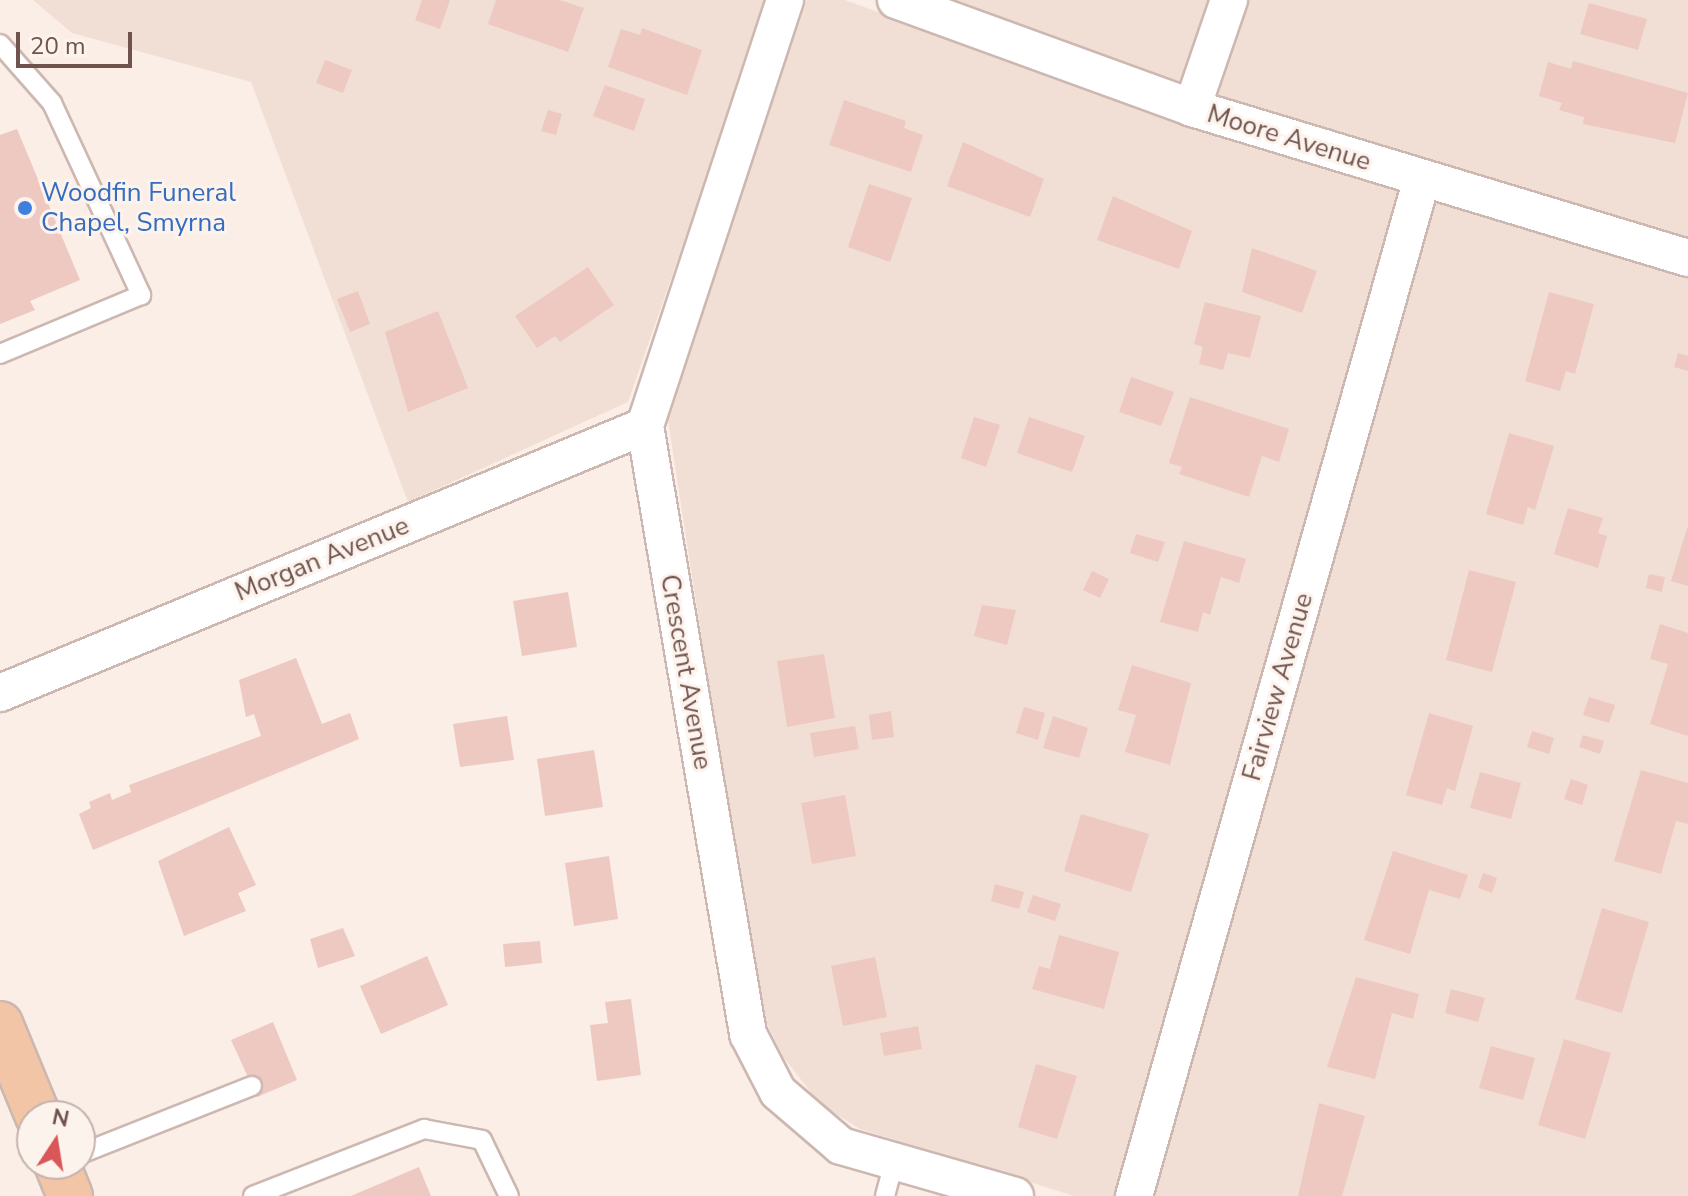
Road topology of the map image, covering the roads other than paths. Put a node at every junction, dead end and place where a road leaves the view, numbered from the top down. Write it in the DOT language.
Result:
graph roads {
  1 [pos="785,0"];
  2 [pos="896,0"];
  3 [pos="1229,0"];
  4 [pos="0,44"];
  5 [pos="1192,108"];
  6 [pos="1422,178"];
  7 [pos="1688,258"];
  8 [pos="0,354"];
  9 [pos="645,426"];
  10 [pos="0,693"];
  11 [pos="0,1024"];
  12 [pos="252,1086"];
  13 [pos="31,1100"];
  14 [pos="96,1148"];
  15 [pos="890,1180"];
  16 [pos="253,1196"];
  17 [pos="509,1196"];
  18 [pos="1015,1196"];
  19 [pos="1134,1196"];
  1 -- 9 [label="street, Crescent Avenue"];
  2 -- 5 [label="street, Moore Avenue"];
  3 -- 5 [label="street"];
  4 -- 8 [label="lane"];
  5 -- 6 [label="street, Moore Avenue"];
  6 -- 7 [label="street, Moore Avenue"];
  6 -- 19 [label="street, Fairview Avenue"];
  9 -- 10 [label="street, Morgan Avenue"];
  9 -- 15 [label="street, Crescent Avenue"];
  11 -- 13 [label="main road"];
  12 -- 14 [label="lane"];
  15 -- 18 [label="street, Crescent Avenue"];
  16 -- 17 [label="lane"];
}
